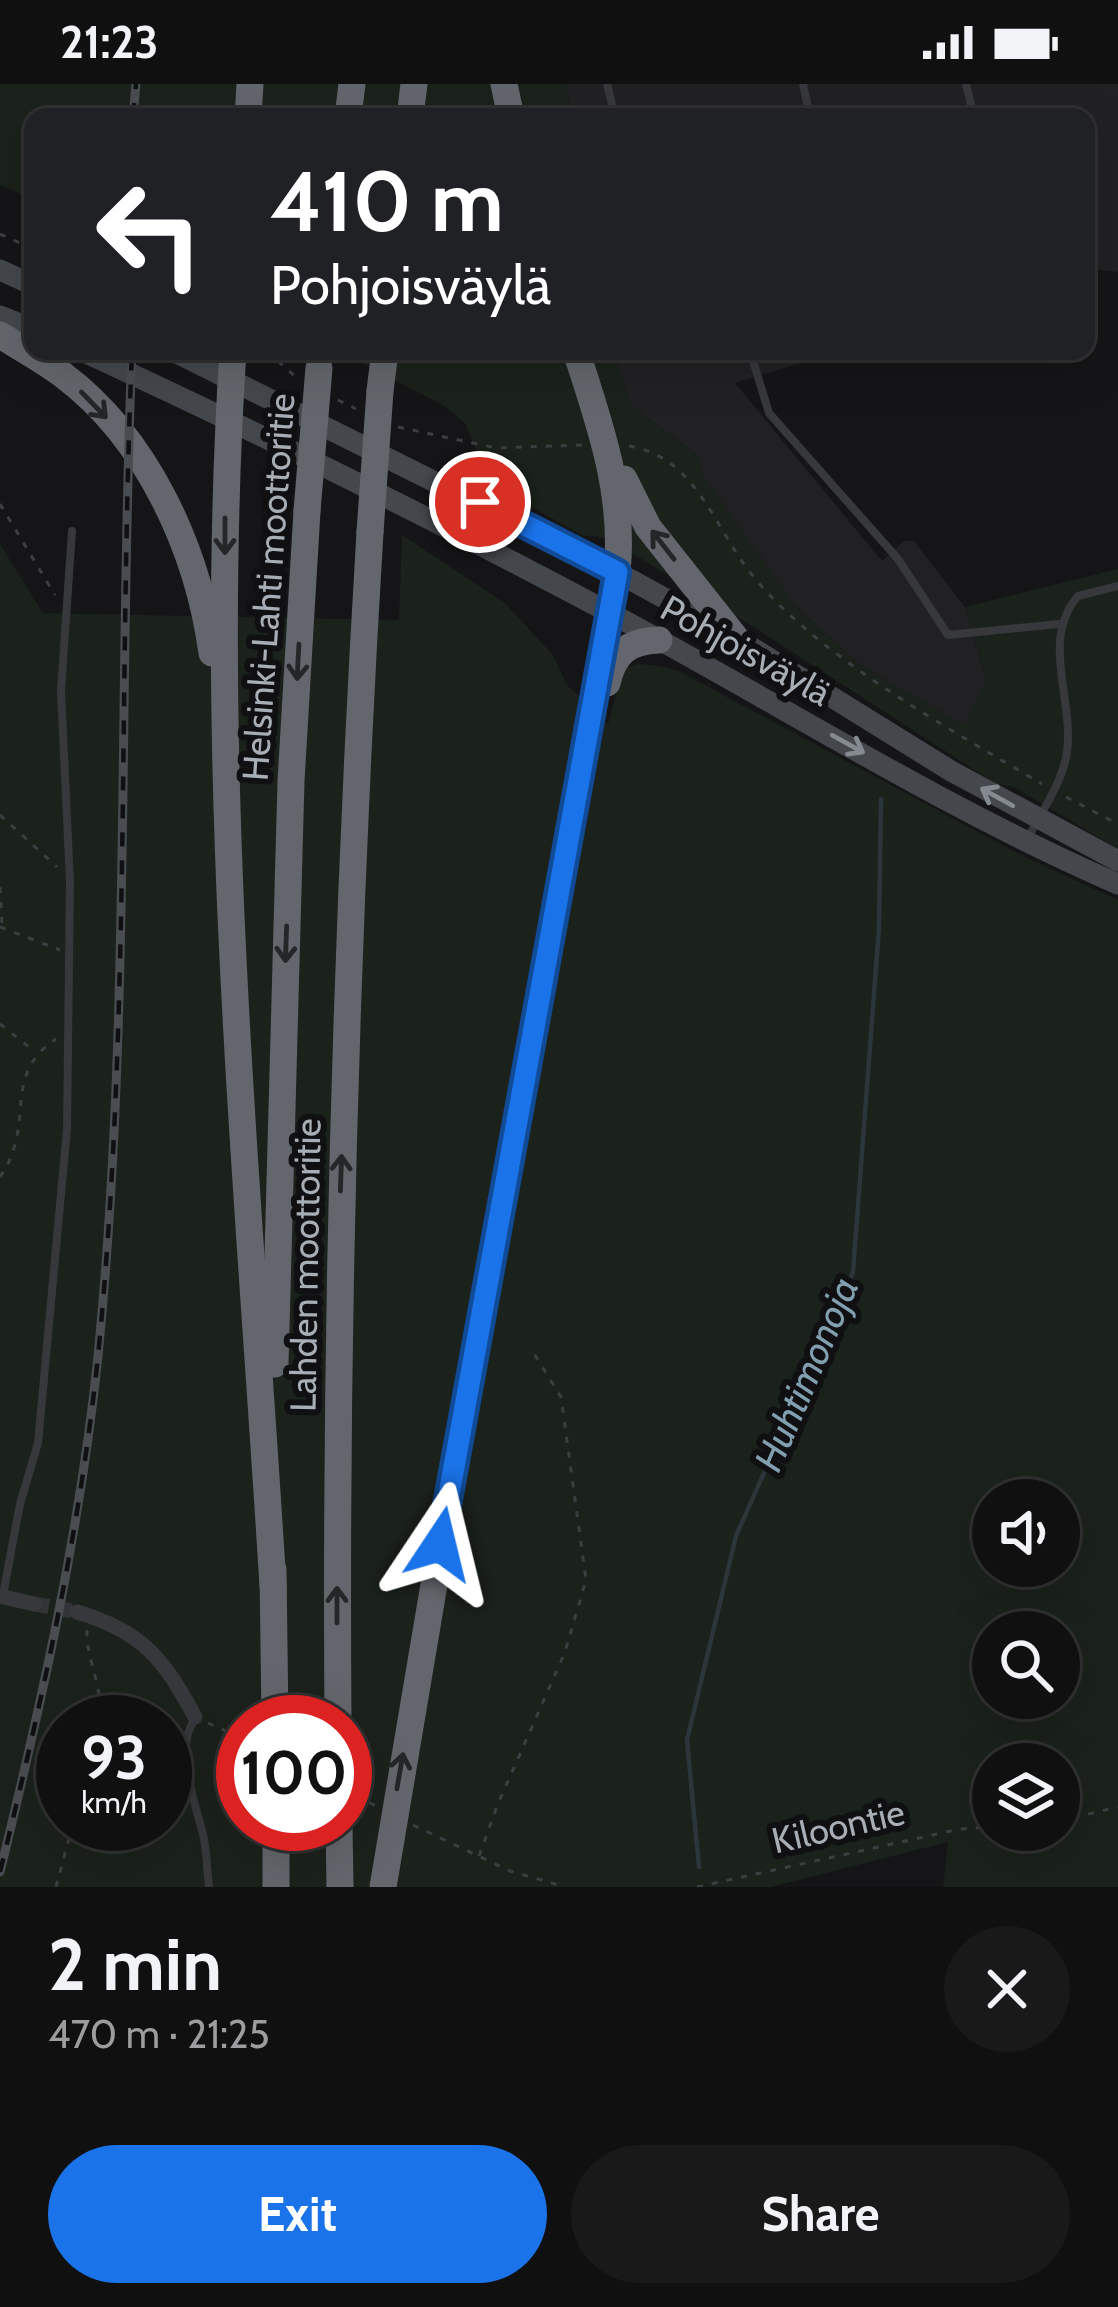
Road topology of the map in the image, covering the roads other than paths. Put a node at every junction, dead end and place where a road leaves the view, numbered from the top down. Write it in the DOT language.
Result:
graph roads {
  1 [pos="39,360"];
  2 [pos="101,360"];
  3 [pos="383,360"];
  4 [pos="579,360"];
  5 [pos="753,360"];
  6 [pos="232,365"];
  7 [pos="317,373"];
  8 [pos="595,410"];
  9 [pos="229,419"];
  10 [pos="72,531"];
  11 [pos="617,572"];
  12 [pos="1118,586"];
  13 [pos="610,613"];
  14 [pos="1059,624"];
  15 [pos="735,637"];
  16 [pos="659,640"];
  17 [pos="592,714"];
  18 [pos="226,766"];
  19 [pos="1038,819"];
  20 [pos="290,827"];
  21 [pos="1026,841"];
  22 [pos="1118,861"];
  23 [pos="1118,884"];
  24 [pos="273,1586"];
  25 [pos="2,1596"];
  26 [pos="34,1604"];
  27 [pos="83,1613"];
  28 [pos="274,1695"];
  29 [pos="338,1695"];
  30 [pos="195,1718"];
  31 [pos="276,1851"];
  32 [pos="339,1851"];
  33 [pos="208,1887"];
  34 [pos="276,1887"];
  35 [pos="340,1887"];
  36 [pos="382,1887"];
  1 -- 18 [label="highway, one-way"];
  2 -- 9 [label="main road, Pohjoisväylä"];
  29 -- 3 [label="highway, Lahden moottoritie, one-way, bridge"];
  4 -- 8 [label="highway"];
  5 -- 14 [label="lane"];
  6 -- 9 [label="highway"];
  6 -- 11 [label="main road, Pohjoisväylä"];
  7 -- 20 [label="highway, Helsinki-Lahti moottoritie, one-way, bridge"];
  8 -- 11 [label="highway"];
  15 -- 8 [label="highway, one-way"];
  9 -- 13 [label="main road, Pohjoisväylä"];
  9 -- 18 [label="highway, one-way"];
  10 -- 25 [label="lane"];
  11 -- 13 [label="highway"];
  11 -- 15 [label="main road, Pohjoisväylä"];
  12 -- 14 [label="lane"];
  13 -- 16 [label="main road, Pohjoisväylä"];
  13 -- 17 [label="highway"];
  14 -- 19 [label="lane"];
  19 -- 15 [label="main road, Pohjoisväylä, one-way"];
  16 -- 17 [label="highway"];
  16 -- 21 [label="main road, Pohjoisväylä, one-way"];
  36 -- 17 [label="highway, one-way"];
  18 -- 24 [label="highway"];
  19 -- 21 [label="lane"];
  19 -- 22 [label="main road, Pohjoisväylä"];
  20 -- 24 [label="highway, Lahden moottoritie, one-way"];
  21 -- 23 [label="main road, Pohjoisväylä"];
  24 -- 28 [label="highway, Lahden moottoritie"];
  25 -- 26 [label="street"];
  27 -- 30 [label="street"];
  30 -- 33 [label="lane"];
  31 -- 34 [label="highway"];
  32 -- 35 [label="highway"];
}
